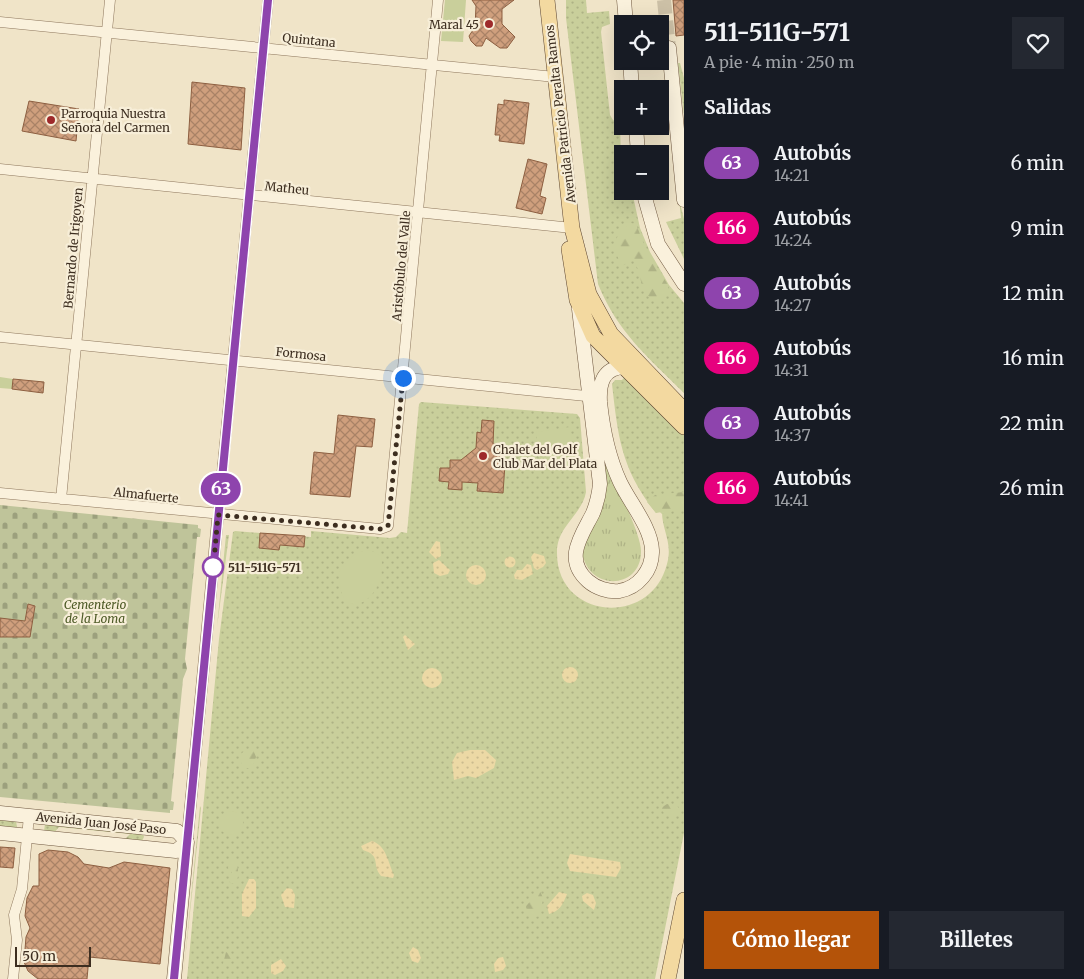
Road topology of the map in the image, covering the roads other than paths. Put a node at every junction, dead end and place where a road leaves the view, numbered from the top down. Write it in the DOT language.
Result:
graph roads {
  1 [pos="110,0"];
  2 [pos="268,0"];
  3 [pos="438,0"];
  4 [pos="548,0"];
  5 [pos="624,0"];
  6 [pos="625,15"];
  7 [pos="0,22"];
  8 [pos="107,32"];
  9 [pos="263,48"];
  10 [pos="669,58"];
  11 [pos="432,65"];
  12 [pos="555,77"];
  13 [pos="0,169"];
  14 [pos="91,180"];
  15 [pos="248,196"];
  16 [pos="646,200"];
  17 [pos="684,200"];
  18 [pos="418,214"];
  19 [pos="572,228"];
  20 [pos="684,284"];
  21 [pos="578,304"];
  22 [pos="0,337"];
  23 [pos="77,344"];
  24 [pos="233,359"];
  25 [pos="624,367"];
  26 [pos="403,378"];
  27 [pos="595,397"];
  28 [pos="684,410"];
  29 [pos="684,427"];
  30 [pos="0,493"];
  31 [pos="61,499"];
  32 [pos="218,515"];
  33 [pos="380,529"];
  34 [pos="0,813"];
  35 [pos="29,816"];
  36 [pos="0,833"];
  37 [pos="27,836"];
  38 [pos="187,842"];
  39 [pos="684,900"];
  40 [pos="684,925"];
  41 [pos="674,949"];
  42 [pos="13,979"];
  43 [pos="174,979"];
  44 [pos="668,979"];
  1 -- 8 [label="street, Bernardo de Irigoyen"];
  2 -- 9 [label="street"];
  3 -- 11 [label="street, Aristóbulo del Valle"];
  4 -- 12 [label="main road, Avenida Patricio Peralta Ramos"];
  5 -- 6 [label="main road"];
  7 -- 8 [label="street, Quintana"];
  8 -- 9 [label="street, Quintana"];
  8 -- 14 [label="street, Bernardo de Irigoyen"];
  9 -- 11 [label="street, Quintana"];
  9 -- 15 [label="street"];
  10 -- 17 [label="main road"];
  11 -- 12 [label="street, Quintana"];
  11 -- 18 [label="street, Aristóbulo del Valle"];
  12 -- 19 [label="main road, Avenida Patricio Peralta Ramos"];
  13 -- 14 [label="street, Matheu"];
  14 -- 15 [label="street, Matheu"];
  14 -- 23 [label="street, Bernardo de Irigoyen"];
  15 -- 18 [label="street, Matheu"];
  15 -- 24 [label="street"];
  16 -- 20 [label="main road"];
  18 -- 19 [label="street, Matheu"];
  18 -- 26 [label="street, Aristóbulo del Valle"];
  19 -- 21 [label="main road, Avenida Patricio Peralta Ramos"];
  19 -- 28 [label="main road, Avenida Patricio Peralta Ramos"];
  21 -- 25 [label="main road, Avenida Patricio Peralta Ramos"];
  21 -- 27 [label="main road"];
  22 -- 23 [label="street, Formosa"];
  23 -- 24 [label="street, Formosa"];
  23 -- 31 [label="street, Bernardo de Irigoyen"];
  24 -- 26 [label="street, Formosa"];
  24 -- 32 [label="street"];
  25 -- 27 [label="main road"];
  25 -- 29 [label="main road, Avenida Patricio Peralta Ramos"];
  26 -- 27 [label="street, Formosa"];
  26 -- 33 [label="street, Aristóbulo del Valle"];
  27 -- 27 [label="main road"];
  30 -- 31 [label="street, Almafuerte"];
  31 -- 32 [label="street, Almafuerte"];
  32 -- 33 [label="street, Almafuerte"];
  32 -- 38 [label="street"];
  34 -- 35 [label="main road, Avenida Juan José Paso"];
  35 -- 37 [label="street"];
  35 -- 38 [label="main road, Avenida Juan José Paso"];
  36 -- 37 [label="main road, Avenida Juan José Paso"];
  37 -- 38 [label="main road, Avenida Juan José Paso"];
  37 -- 42 [label="street"];
  38 -- 43 [label="main road"];
  39 -- 41 [label="main road"];
  40 -- 41 [label="main road"];
  41 -- 44 [label="main road"];
}
